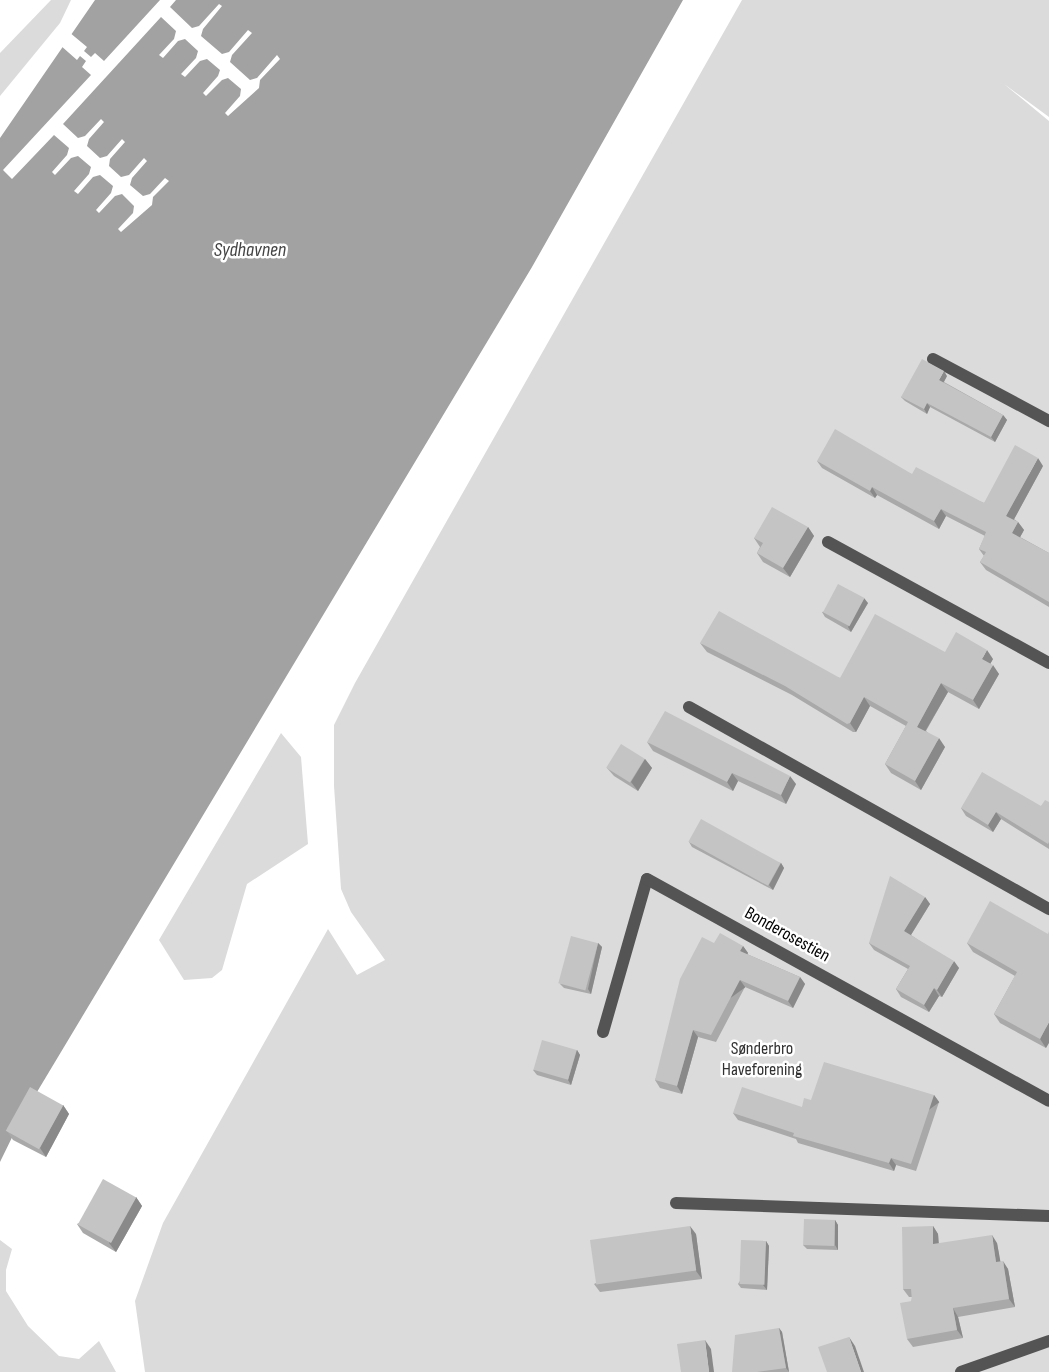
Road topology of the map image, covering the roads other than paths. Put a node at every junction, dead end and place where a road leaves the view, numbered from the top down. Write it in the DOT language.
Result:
graph roads {
  1 [pos="933,359"];
  2 [pos="1049,422"];
  3 [pos="828,542"];
  4 [pos="1049,663"];
  5 [pos="689,707"];
  6 [pos="1049,909"];
  7 [pos="603,1032"];
  8 [pos="1049,1101"];
  9 [pos="676,1203"];
  10 [pos="1049,1216"];
  11 [pos="1049,1341"];
  12 [pos="961,1372"];
  1 -- 2 [label="lane"];
  3 -- 4 [label="lane"];
  5 -- 6 [label="lane"];
  7 -- 8 [label="lane, Bonderosestien"];
  9 -- 10 [label="lane"];
  11 -- 12 [label="lane"];
}
